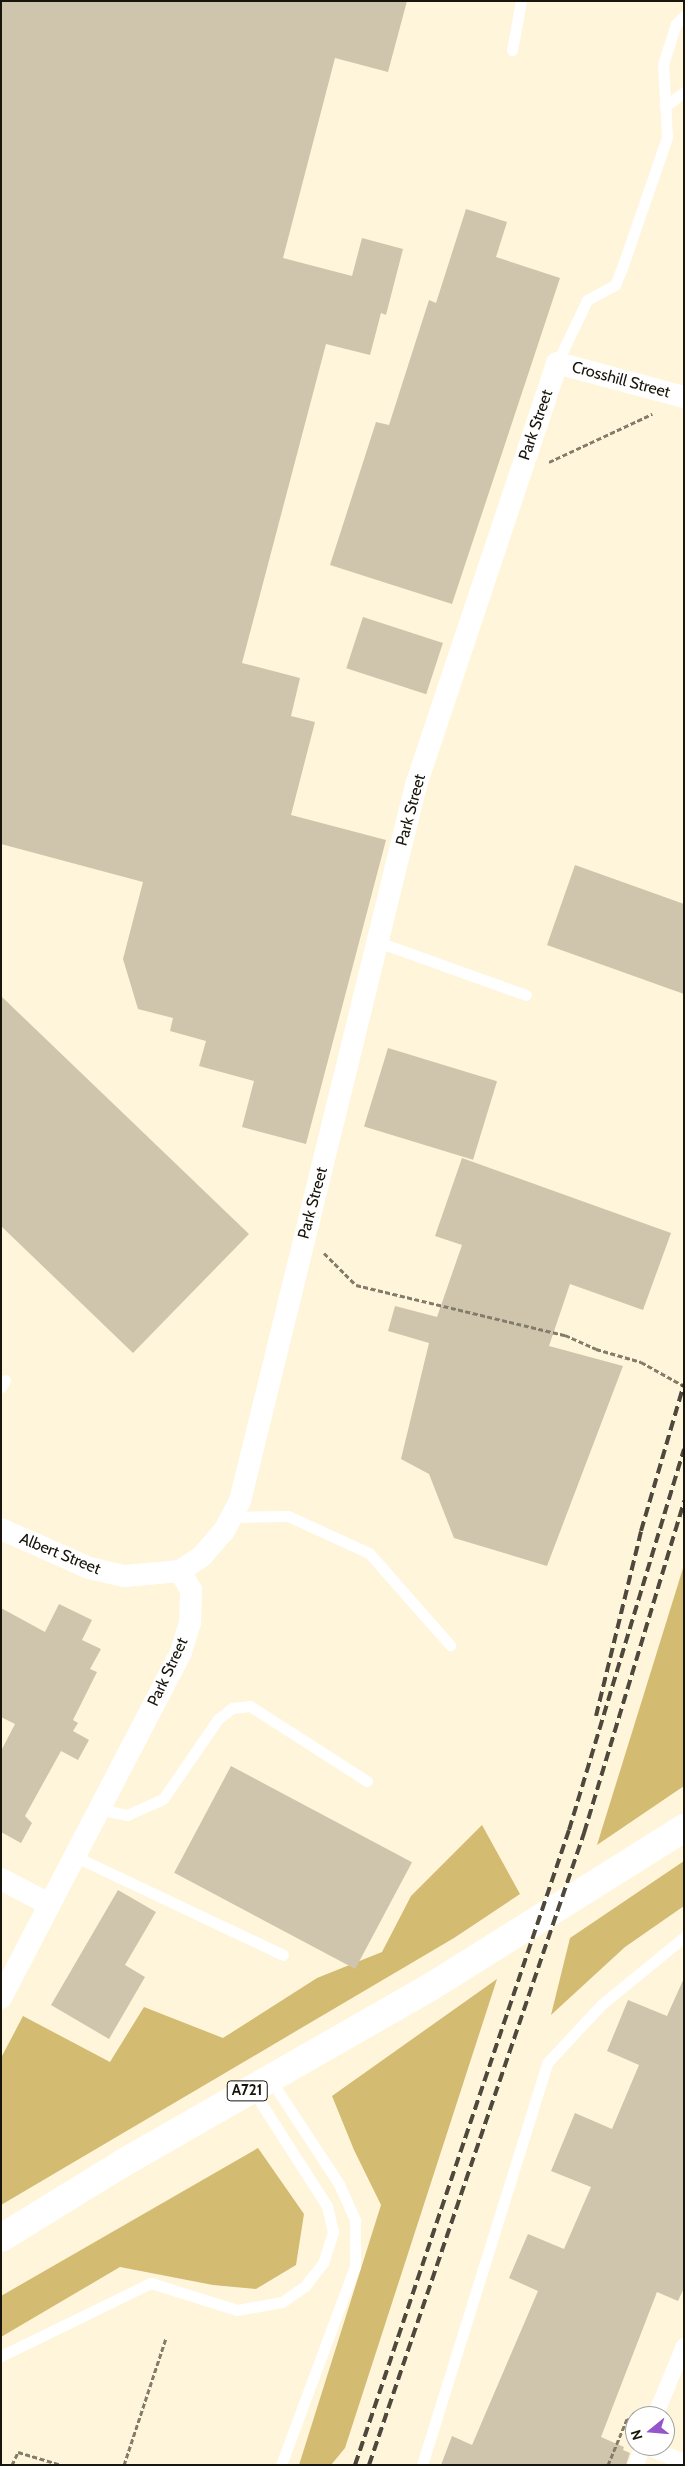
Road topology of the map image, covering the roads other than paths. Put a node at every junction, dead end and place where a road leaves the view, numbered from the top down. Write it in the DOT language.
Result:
graph roads {
  1 [pos="520,1"];
  2 [pos="684,16"];
  3 [pos="512,50"];
  4 [pos="684,92"];
  5 [pos="665,106"];
  6 [pos="557,363"];
  7 [pos="684,397"];
  8 [pos="378,942"];
  9 [pos="526,995"];
  10 [pos="231,1517"];
  11 [pos="1,1529"];
  12 [pos="180,1571"];
  13 [pos="450,1645"];
  14 [pos="367,1781"];
  15 [pos="99,1809"];
  16 [pos="684,1828"];
  17 [pos="74,1856"];
  18 [pos="1,1879"];
  19 [pos="49,1904"];
  20 [pos="684,1937"];
  21 [pos="283,1955"];
  22 [pos="1,1998"];
  23 [pos="261,2083"];
  24 [pos="1,2238"];
  25 [pos="684,2346"];
  26 [pos="1,2356"];
  27 [pos="659,2406"];
  28 [pos="669,2456"];
  29 [pos="684,2462"];
  30 [pos="281,2465"];
  31 [pos="422,2465"];
  1 -- 3 [label="lane"];
  2 -- 5 [label="lane"];
  4 -- 5 [label="lane"];
  5 -- 6 [label="lane"];
  6 -- 7 [label="street, Crosshill Street"];
  6 -- 8 [label="street, Park Street"];
  8 -- 9 [label="lane"];
  8 -- 10 [label="street, Park Street"];
  10 -- 12 [label="street, Park Street"];
  10 -- 13 [label="lane"];
  11 -- 12 [label="street, Albert Street"];
  12 -- 15 [label="street, Park Street"];
  14 -- 15 [label="lane"];
  15 -- 17 [label="street, Park Street"];
  16 -- 23 [label="main road, A721"];
  17 -- 19 [label="street, Park Street"];
  17 -- 21 [label="lane"];
  18 -- 19 [label="street"];
  19 -- 22 [label="street, Park Street"];
  20 -- 31 [label="lane"];
  23 -- 24 [label="main road, A721"];
  23 -- 26 [label="lane"];
  23 -- 30 [label="lane"];
  25 -- 27 [label="street"];
  28 -- 29 [label="street"];
}
